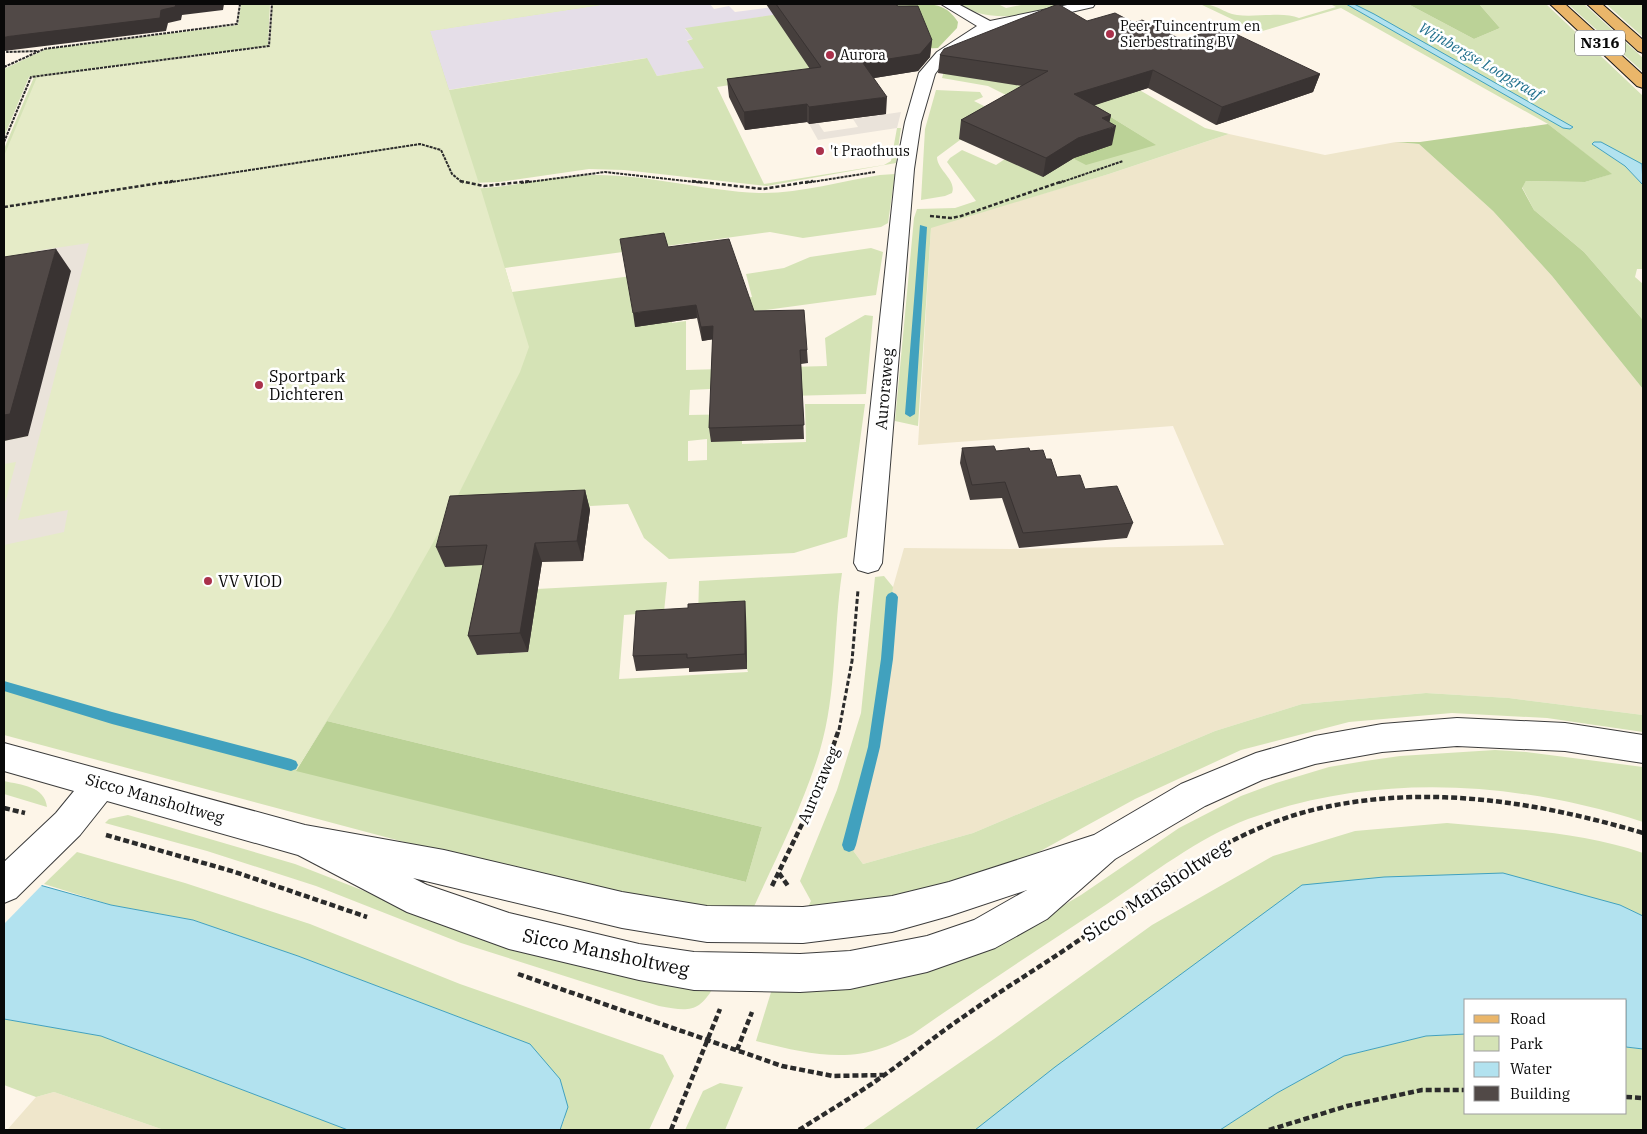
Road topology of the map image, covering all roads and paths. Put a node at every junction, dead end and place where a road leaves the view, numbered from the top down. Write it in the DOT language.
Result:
graph roads {
  1 [pos="240,4"];
  2 [pos="272,4"];
  3 [pos="948,4"];
  4 [pos="1088,4"];
  5 [pos="1557,4"];
  6 [pos="1594,4"];
  7 [pos="988,26"];
  8 [pos="10,44"];
  9 [pos="1643,48"];
  10 [pos="37,51"];
  11 [pos="4,67"];
  12 [pos="1643,83"];
  13 [pos="4,142"];
  14 [pos="1123,161"];
  15 [pos="905,169"];
  16 [pos="4,207"];
  17 [pos="961,216"];
  18 [pos="868,563"];
  19 [pos="1643,749"];
  20 [pos="4,757"];
  21 [pos="101,783"];
  22 [pos="4,808"];
  23 [pos="68,824"];
  24 [pos="1643,834"];
  25 [pos="305,841"];
  26 [pos="1103,848"];
  27 [pos="779,872"];
  28 [pos="4,886"];
  29 [pos="370,918"];
  30 [pos="508,971"];
  31 [pos="707,1040"];
  32 [pos="885,1074"];
  33 [pos="1464,1090"];
  34 [pos="1627,1097"];
  35 [pos="1643,1098"];
  36 [pos="671,1130"];
  37 [pos="798,1130"];
  38 [pos="1269,1130"];
  1 -- 10 [label="path"];
  2 -- 13 [label="path"];
  3 -- 7 [label="street"];
  4 -- 7 [label="street, Auroraweg"];
  5 -- 12 [label="main road, N316"];
  6 -- 9 [label="main road, N316"];
  7 -- 15 [label="street, Auroraweg"];
  8 -- 10 [label="path"];
  10 -- 11 [label="path"];
  14 -- 17 [label="path"];
  15 -- 16 [label="path"];
  15 -- 18 [label="street, Auroraweg"];
  18 -- 27 [label="path, Auroraweg"];
  19 -- 26 [label="street, Sicco Mansholtweg"];
  20 -- 21 [label="street, Sicco Mansholtweg"];
  21 -- 23 [label="street"];
  21 -- 25 [label="street, Sicco Mansholtweg"];
  22 -- 23 [label="path"];
  23 -- 28 [label="street"];
  23 -- 29 [label="path"];
  24 -- 32 [label="path, Sicco Mansholtweg"];
  25 -- 26 [label="street, Sicco Mansholtweg"];
  25 -- 26 [label="street, Sicco Mansholtweg"];
  30 -- 31 [label="path"];
  31 -- 32 [label="path"];
  31 -- 36 [label="path"];
  32 -- 37 [label="path, Sicco Mansholtweg"];
  33 -- 38 [label="path"];
  34 -- 35 [label="path"];
}
